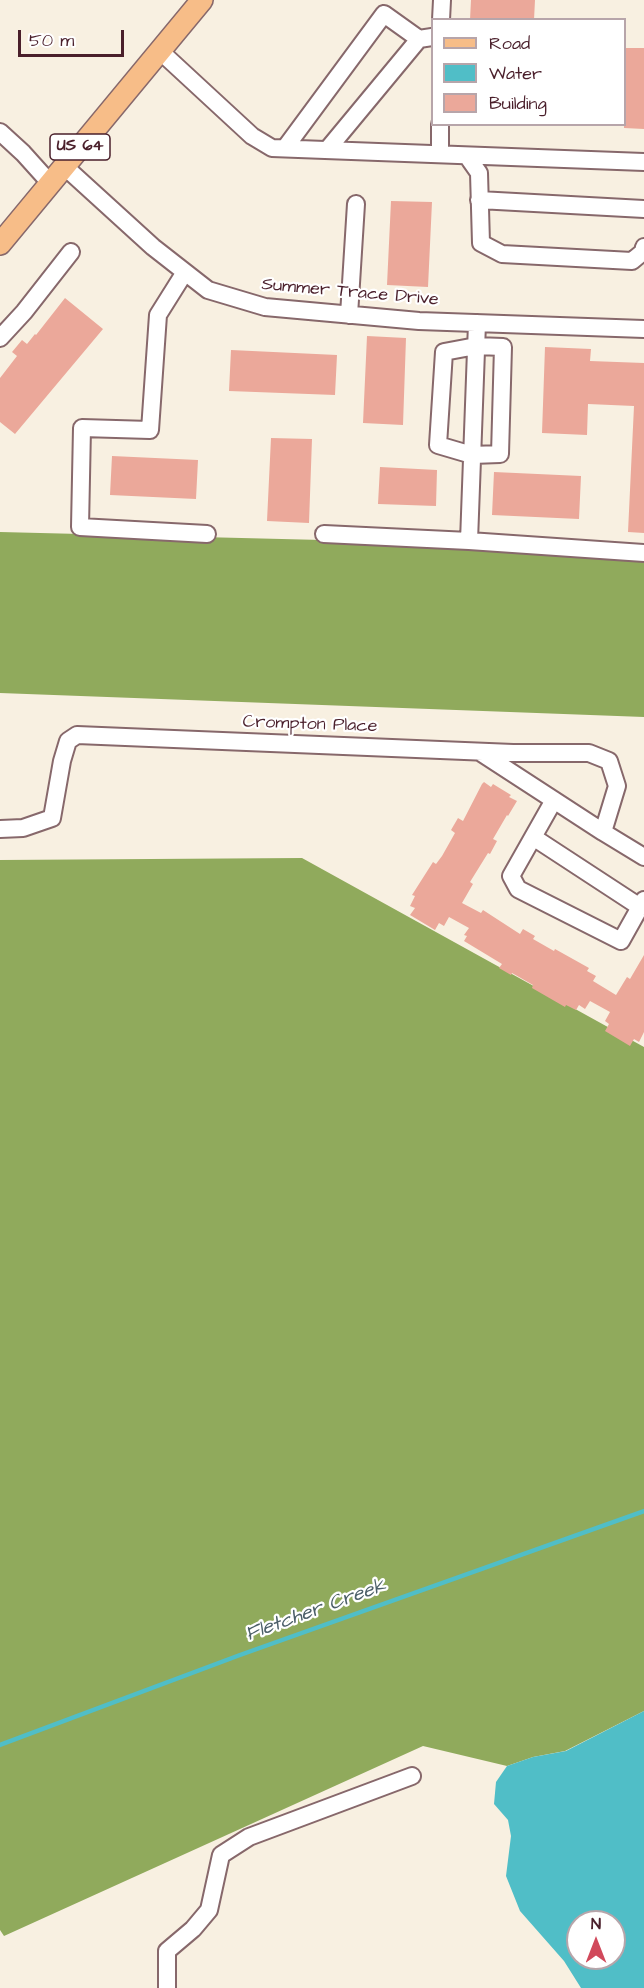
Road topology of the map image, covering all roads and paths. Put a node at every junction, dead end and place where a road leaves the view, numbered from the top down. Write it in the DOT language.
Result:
graph roads {
  1 [pos="202,0"];
  2 [pos="442,0"];
  3 [pos="441,18"];
  4 [pos="426,38"];
  5 [pos="159,51"];
  6 [pos="440,126"];
  7 [pos="0,132"];
  8 [pos="285,148"];
  9 [pos="327,150"];
  10 [pos="440,154"];
  11 [pos="467,156"];
  12 [pos="644,162"];
  13 [pos="64,166"];
  14 [pos="50,183"];
  15 [pos="479,200"];
  16 [pos="356,204"];
  17 [pos="644,209"];
  18 [pos="0,244"];
  19 [pos="644,247"];
  20 [pos="71,252"];
  21 [pos="185,272"];
  22 [pos="349,315"];
  23 [pos="477,323"];
  24 [pos="644,330"];
  25 [pos="0,338"];
  26 [pos="476,346"];
  27 [pos="472,455"];
  28 [pos="207,534"];
  29 [pos="324,534"];
  30 [pos="469,542"];
  31 [pos="644,553"];
  32 [pos="479,752"];
  33 [pos="554,801"];
  34 [pos="0,829"];
  35 [pos="603,832"];
  36 [pos="533,837"];
  37 [pos="644,857"];
  38 [pos="642,904"];
  39 [pos="412,1776"];
  40 [pos="167,1988"];
  1 -- 5 [label="main road, US 64"];
  2 -- 3 [label="street"];
  4 -- 8 [label="street"];
  4 -- 9 [label="street"];
  5 -- 8 [label="street"];
  5 -- 13 [label="main road, US 64"];
  6 -- 10 [label="street"];
  7 -- 14 [label="street"];
  8 -- 9 [label="street"];
  9 -- 10 [label="street"];
  10 -- 11 [label="street"];
  11 -- 12 [label="street"];
  11 -- 15 [label="street"];
  13 -- 14 [label="main road, US 64"];
  13 -- 21 [label="street, Summer Trace Drive"];
  14 -- 18 [label="main road, US 64"];
  15 -- 17 [label="street"];
  15 -- 19 [label="street"];
  16 -- 22 [label="street"];
  20 -- 25 [label="street"];
  21 -- 22 [label="street, Summer Trace Drive"];
  21 -- 28 [label="street"];
  22 -- 23 [label="street, Summer Trace Drive"];
  23 -- 24 [label="street, Summer Trace Drive"];
  23 -- 26 [label="street"];
  26 -- 27 [label="street"];
  26 -- 27 [label="street"];
  26 -- 27 [label="street"];
  27 -- 30 [label="street"];
  29 -- 30 [label="street"];
  30 -- 31 [label="street"];
  32 -- 33 [label="street"];
  32 -- 34 [label="street, Crompton Place"];
  32 -- 35 [label="street, Crompton Place"];
  33 -- 35 [label="street"];
  33 -- 36 [label="street"];
  35 -- 37 [label="street"];
  36 -- 38 [label="street"];
  36 -- 38 [label="street"];
  39 -- 40 [label="street"];
}
